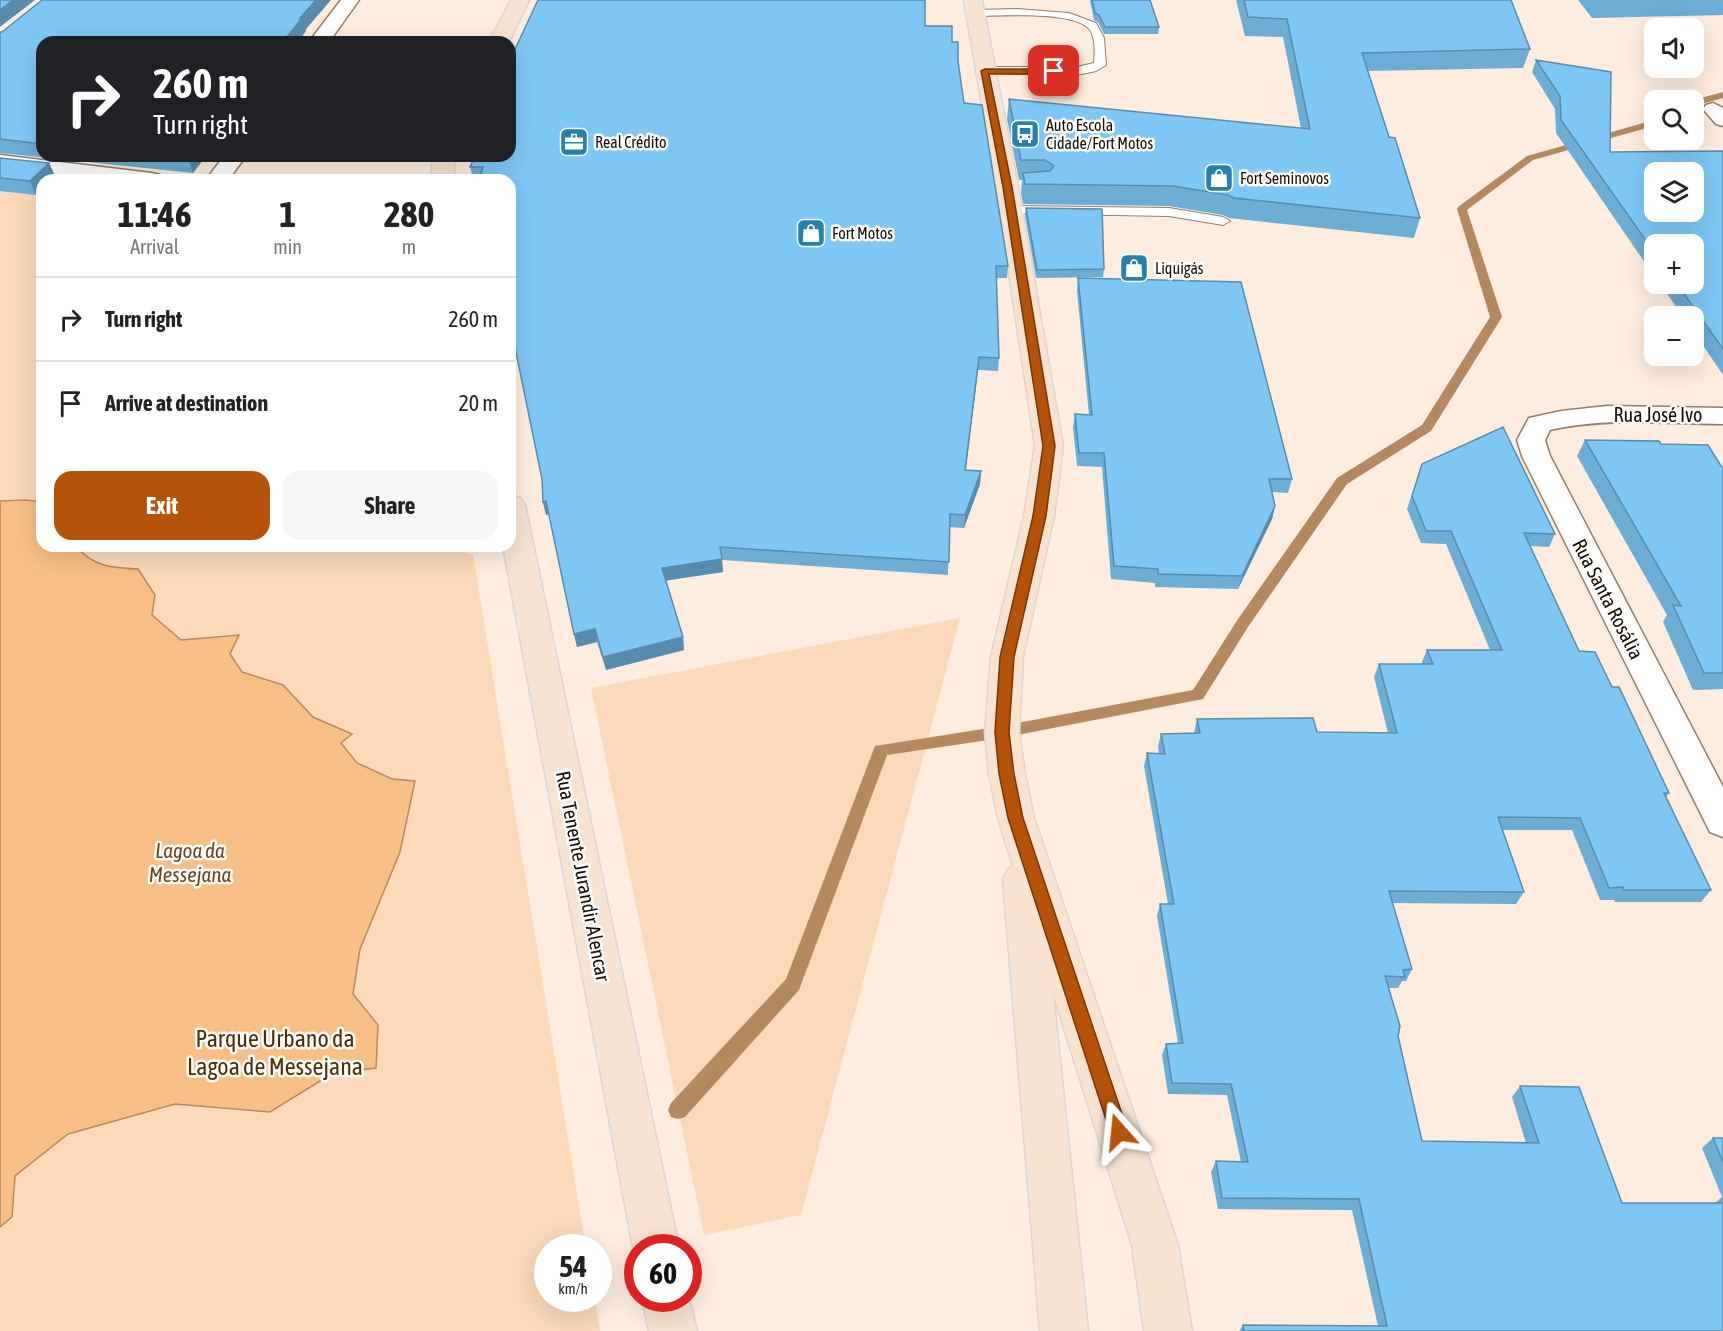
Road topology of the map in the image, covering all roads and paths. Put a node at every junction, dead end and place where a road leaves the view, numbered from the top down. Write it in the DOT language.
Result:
graph roads {
  1 [pos="350,0"];
  2 [pos="520,0"];
  3 [pos="1042,0"];
  4 [pos="976,6"];
  5 [pos="1045,13"];
  6 [pos="323,36"];
  7 [pos="502,36"];
  8 [pos="985,71"];
  9 [pos="0,162"];
  10 [pos="101,174"];
  11 [pos="1012,195"];
  12 [pos="1223,221"];
  13 [pos="1593,415"];
  14 [pos="1723,416"];
  15 [pos="516,536"];
  16 [pos="1016,818"];
  17 [pos="1723,822"];
  18 [pos="653,1234"];
  19 [pos="669,1312"];
  20 [pos="673,1331"];
  21 [pos="1064,1331"];
  22 [pos="1168,1331"];
  1 -- 6 [label="street"];
  2 -- 7 [label="main road"];
  3 -- 5 [label="lane"];
  4 -- 5 [label="lane"];
  4 -- 8 [label="main road"];
  5 -- 8 [label="lane"];
  8 -- 11 [label="main road"];
  9 -- 10 [label="street"];
  11 -- 12 [label="lane"];
  11 -- 16 [label="main road"];
  13 -- 14 [label="street, Rua José Ivo"];
  13 -- 17 [label="street, Rua Santa Rosália"];
  15 -- 18 [label="main road, Rua Tenente Jurandir Alencar"];
  16 -- 21 [label="main road"];
  16 -- 22 [label="main road"];
  19 -- 20 [label="main road"];
}
